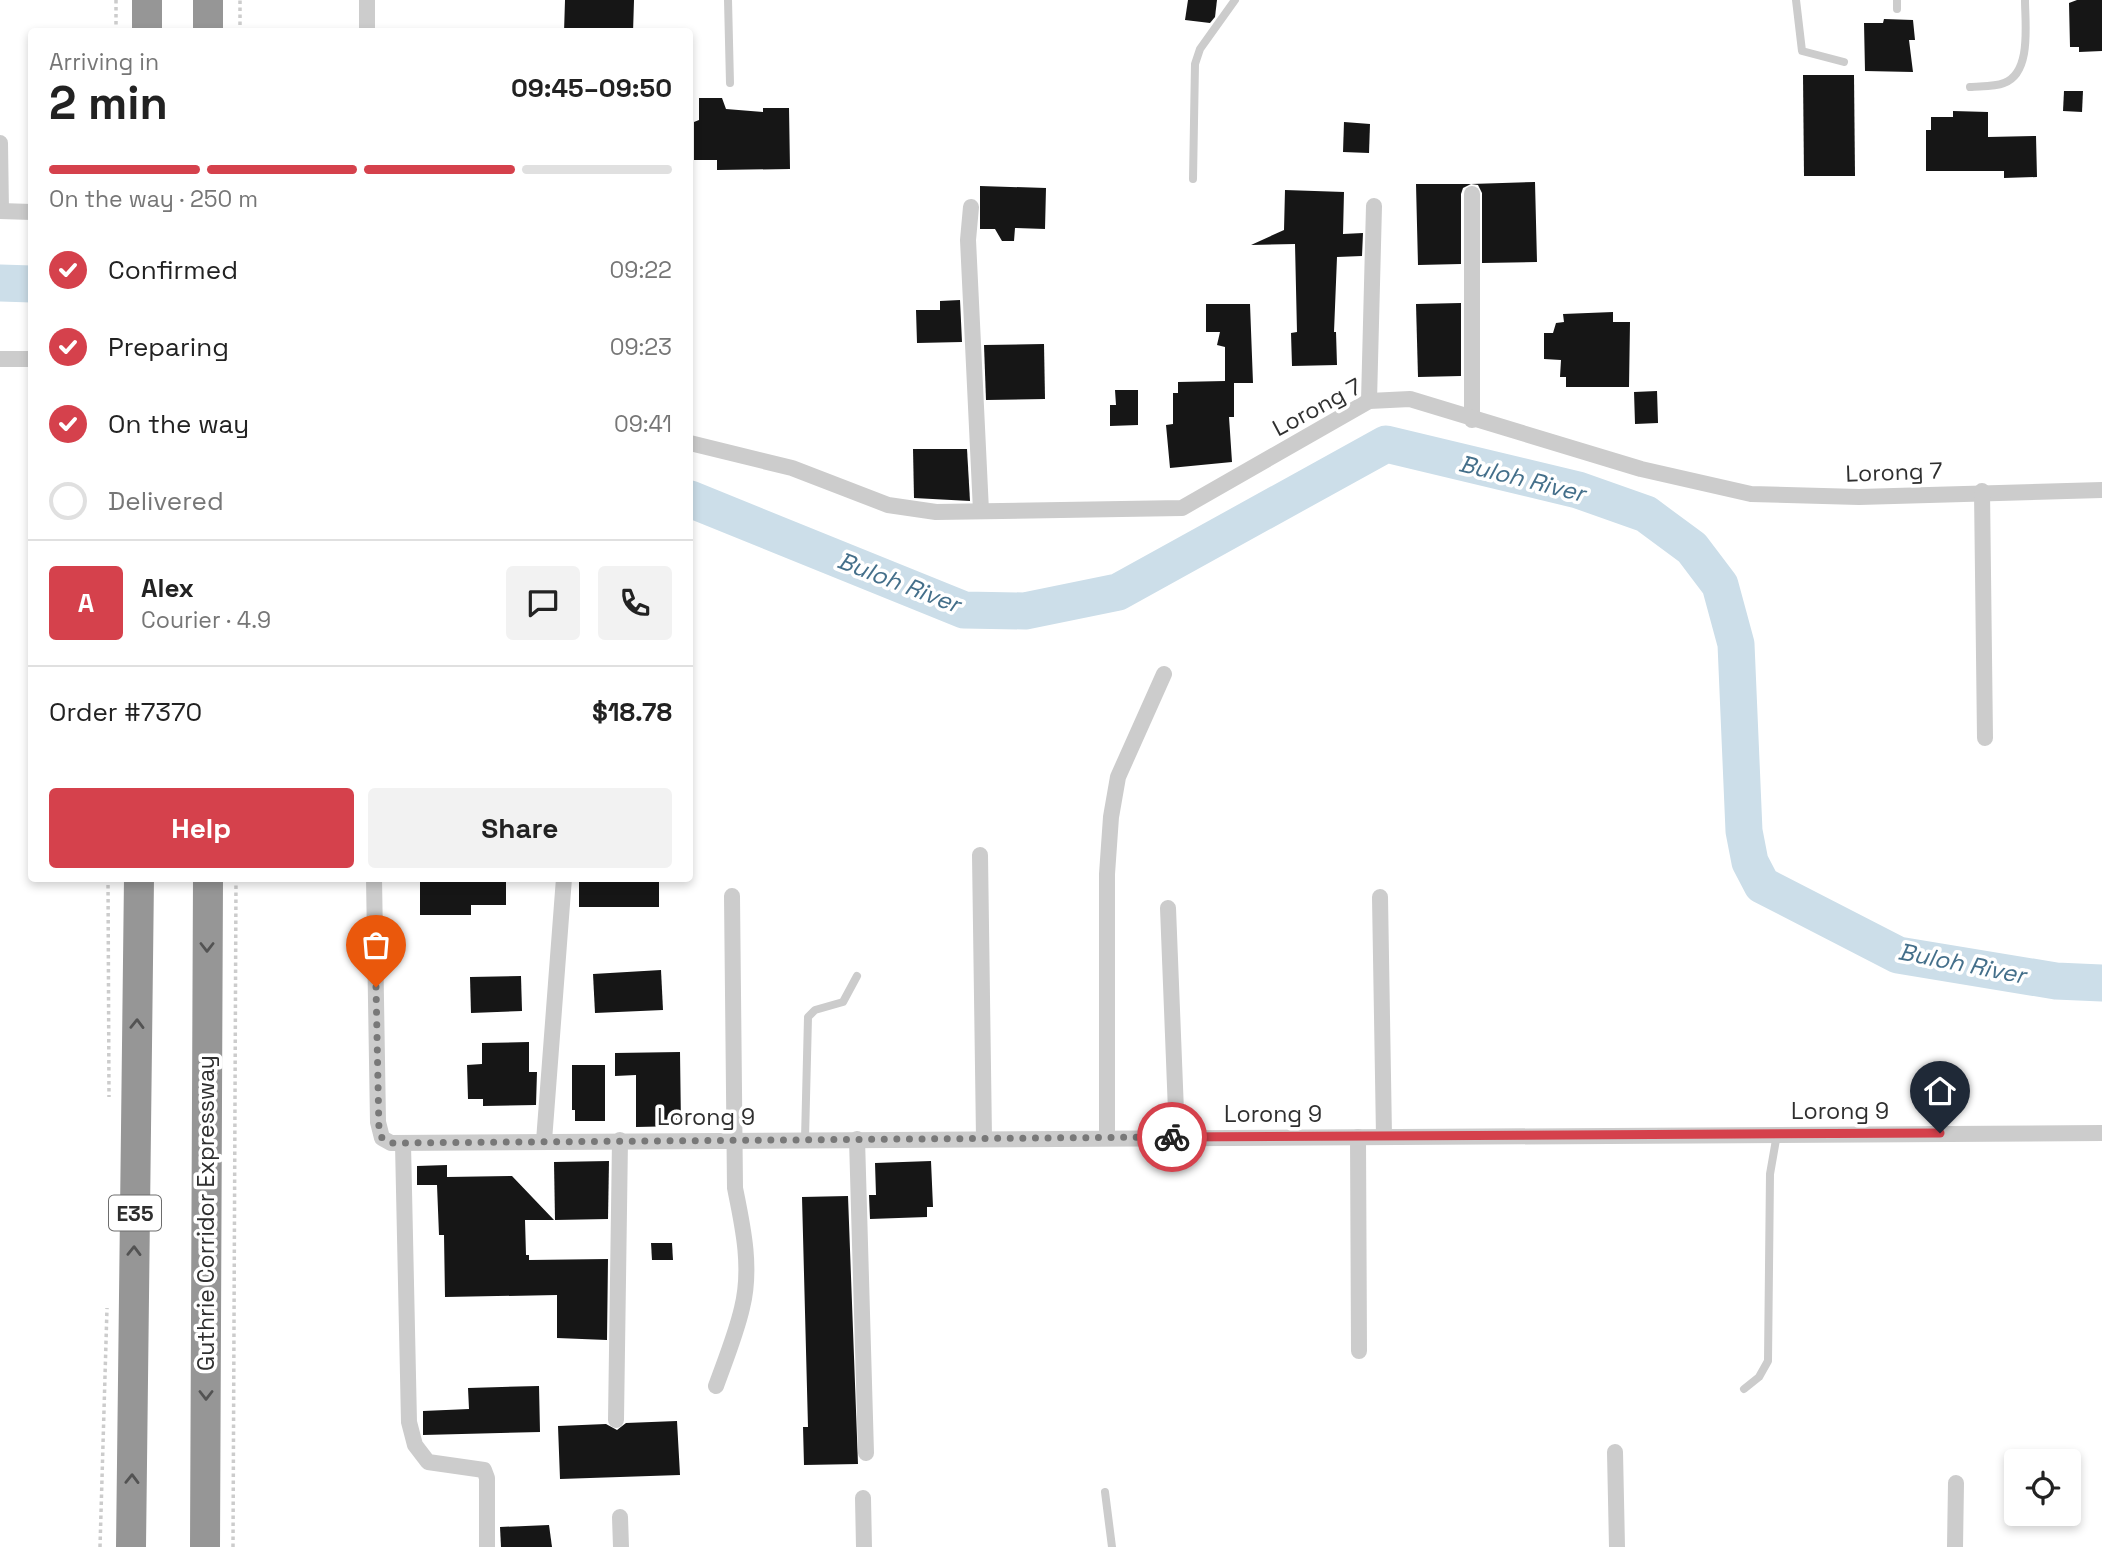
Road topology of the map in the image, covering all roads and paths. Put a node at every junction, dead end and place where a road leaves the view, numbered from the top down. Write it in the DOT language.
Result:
graph roads {
  1 [pos="116,0"];
  2 [pos="147,0"];
  3 [pos="208,0"];
  4 [pos="240,0"];
  5 [pos="368,0"];
  6 [pos="728,0"];
  7 [pos="1235,0"];
  8 [pos="1796,0"];
  9 [pos="2025,0"];
  10 [pos="117,28"];
  11 [pos="147,28"];
  12 [pos="208,28"];
  13 [pos="240,28"];
  14 [pos="367,28"];
  15 [pos="1844,62"];
  16 [pos="730,82"];
  17 [pos="1970,87"];
  18 [pos="0,143"];
  19 [pos="1193,179"];
  20 [pos="1472,194"];
  21 [pos="971,206"];
  22 [pos="1374,206"];
  23 [pos="1,211"];
  24 [pos="28,212"];
  25 [pos="0,359"];
  26 [pos="28,359"];
  27 [pos="1369,401"];
  28 [pos="1472,420"];
  29 [pos="693,444"];
  30 [pos="2102,490"];
  31 [pos="1982,491"];
  32 [pos="981,511"];
  33 [pos="1164,674"];
  34 [pos="1985,738"];
  35 [pos="980,855"];
  36 [pos="108,882"];
  37 [pos="139,882"];
  38 [pos="208,882"];
  39 [pos="236,882"];
  40 [pos="374,882"];
  41 [pos="564,882"];
  42 [pos="732,896"];
  43 [pos="1380,897"];
  44 [pos="1168,908"];
  45 [pos="857,976"];
  46 [pos="109,1111"];
  47 [pos="2102,1133"];
  48 [pos="1777,1134"];
  49 [pos="1384,1136"];
  50 [pos="1177,1137"];
  51 [pos="1358,1137"];
  52 [pos="984,1138"];
  53 [pos="1107,1138"];
  54 [pos="805,1139"];
  55 [pos="857,1139"];
  56 [pos="620,1140"];
  57 [pos="735,1140"];
  58 [pos="544,1141"];
  59 [pos="402,1144"];
  60 [pos="107,1300"];
  61 [pos="1359,1351"];
  62 [pos="716,1386"];
  63 [pos="1744,1389"];
  64 [pos="616,1420"];
  65 [pos="1615,1452"];
  66 [pos="866,1453"];
  67 [pos="1956,1483"];
  68 [pos="1105,1492"];
  69 [pos="863,1498"];
  70 [pos="620,1517"];
  71 [pos="100,1547"];
  72 [pos="131,1547"];
  73 [pos="205,1547"];
  74 [pos="233,1547"];
  75 [pos="488,1547"];
  76 [pos="621,1547"];
  77 [pos="864,1547"];
  78 [pos="1112,1547"];
  79 [pos="1617,1547"];
  80 [pos="1955,1547"];
  1 -- 10 [label="path"];
  2 -- 11 [label="highway"];
  3 -- 12 [label="highway"];
  4 -- 13 [label="path"];
  5 -- 14 [label="street"];
  6 -- 16 [label="lane"];
  7 -- 19 [label="lane"];
  8 -- 15 [label="lane"];
  9 -- 17 [label="lane"];
  18 -- 23 [label="street"];
  20 -- 28 [label="street"];
  21 -- 32 [label="street"];
  22 -- 27 [label="street"];
  23 -- 24 [label="street"];
  25 -- 26 [label="street"];
  27 -- 28 [label="street, Lorong 7"];
  27 -- 32 [label="street, Lorong 7"];
  28 -- 31 [label="street, Lorong 7"];
  29 -- 32 [label="street, Lorong 7"];
  30 -- 31 [label="street, Lorong 7"];
  31 -- 34 [label="street"];
  33 -- 53 [label="street"];
  35 -- 52 [label="street"];
  36 -- 46 [label="path"];
  72 -- 37 [label="highway, E35, one-way"];
  38 -- 73 [label="highway, Guthrie Corridor Expressway, one-way"];
  39 -- 74 [label="path"];
  40 -- 59 [label="street"];
  41 -- 58 [label="street"];
  42 -- 57 [label="street"];
  43 -- 49 [label="street"];
  44 -- 50 [label="street"];
  45 -- 54 [label="lane"];
  47 -- 48 [label="street, Lorong 9"];
  48 -- 49 [label="street, Lorong 9"];
  48 -- 63 [label="lane"];
  49 -- 51 [label="street, Lorong 9"];
  50 -- 51 [label="street, Lorong 9"];
  50 -- 53 [label="street, Lorong 9"];
  51 -- 61 [label="street"];
  52 -- 53 [label="street, Lorong 9"];
  52 -- 55 [label="street, Lorong 9"];
  54 -- 55 [label="street, Lorong 9"];
  54 -- 57 [label="street, Lorong 9"];
  55 -- 66 [label="street"];
  56 -- 57 [label="street, Lorong 9"];
  56 -- 58 [label="street, Lorong 9"];
  56 -- 64 [label="street"];
  57 -- 62 [label="street"];
  58 -- 59 [label="street, Lorong 9"];
  59 -- 75 [label="street"];
  60 -- 71 [label="path"];
  65 -- 79 [label="street"];
  67 -- 80 [label="street"];
  68 -- 78 [label="lane"];
  69 -- 77 [label="street"];
  70 -- 76 [label="street"];
}
